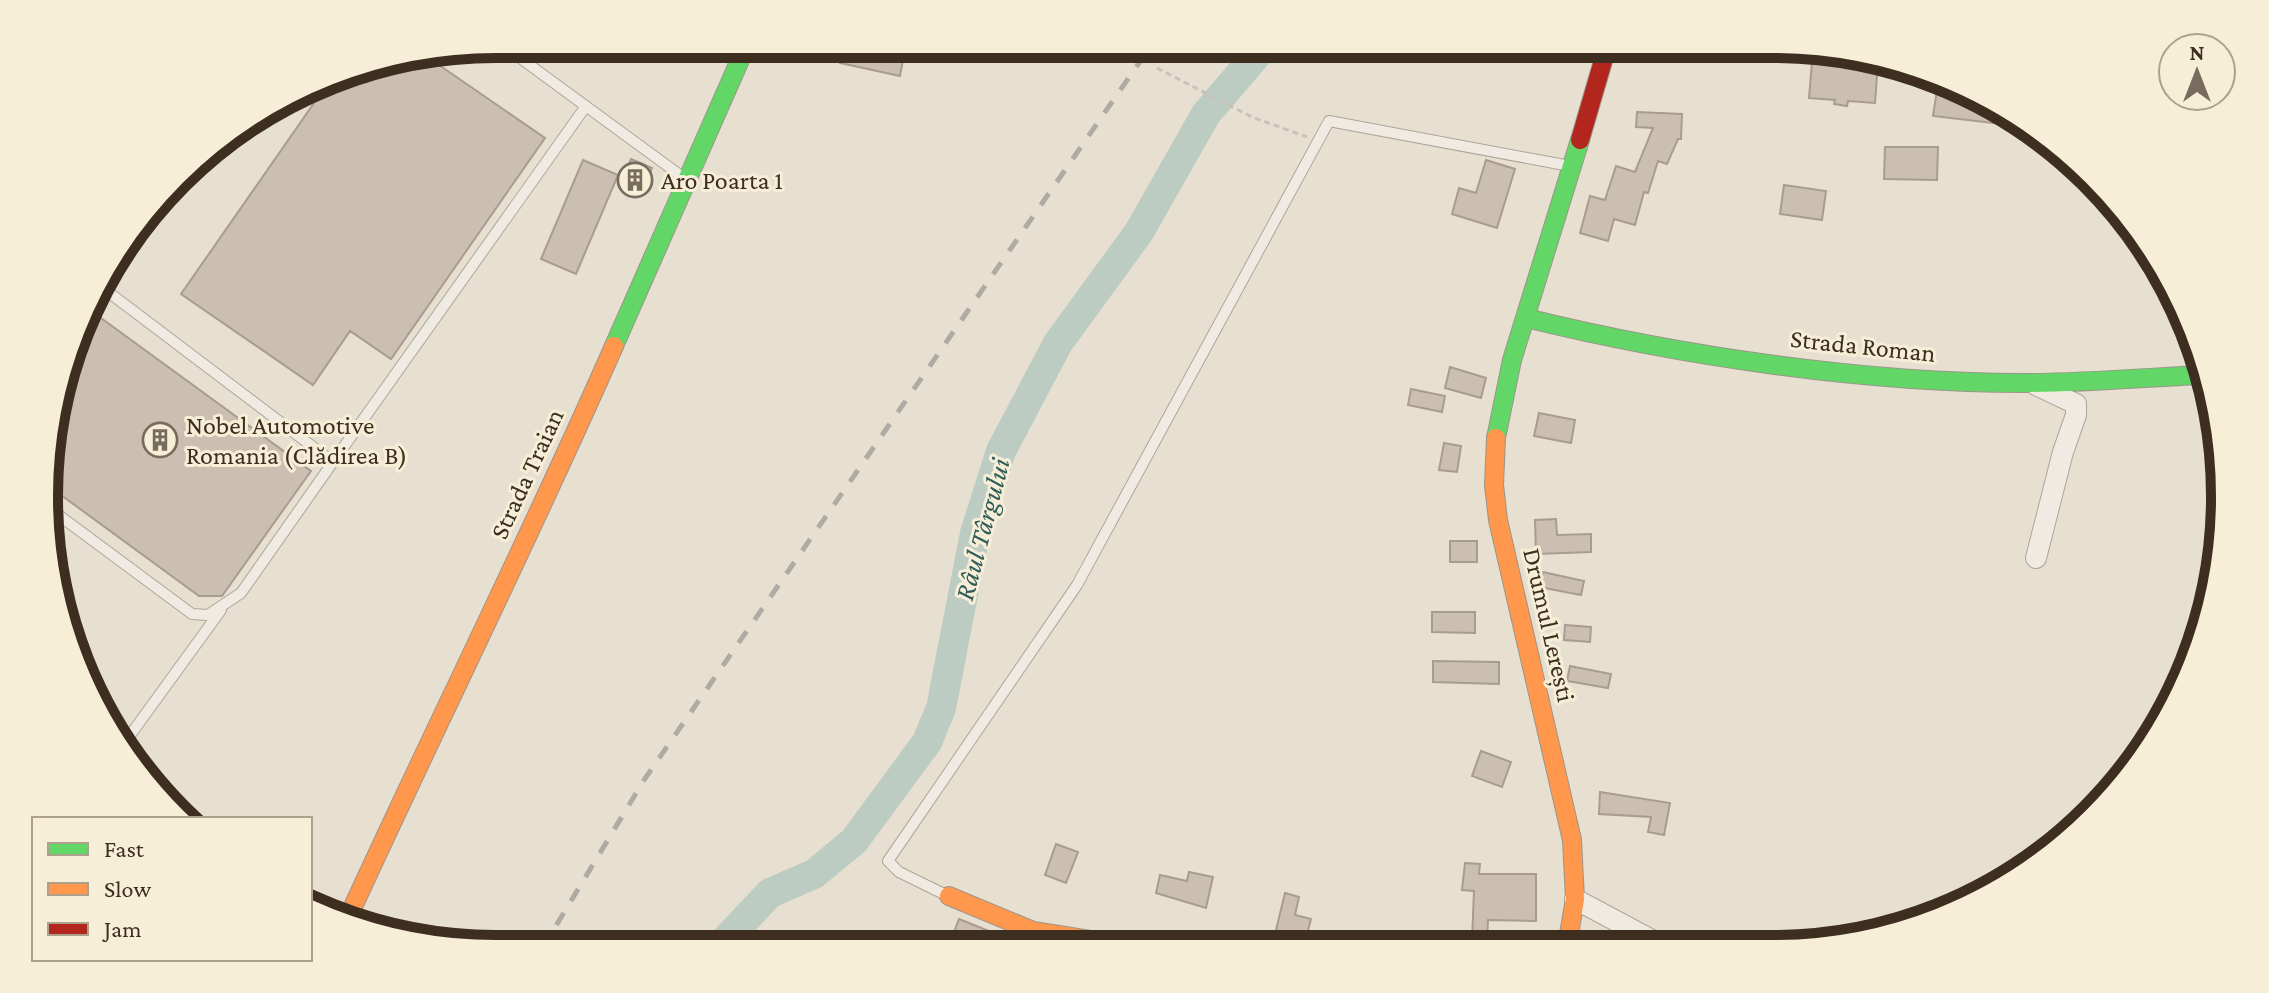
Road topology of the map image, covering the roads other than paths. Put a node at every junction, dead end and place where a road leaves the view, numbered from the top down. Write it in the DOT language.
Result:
graph roads {
  1 [pos="520,58"];
  2 [pos="741,58"];
  3 [pos="1604,58"];
  4 [pos="586,106"];
  5 [pos="1572,166"];
  6 [pos="685,179"];
  7 [pos="109,292"];
  8 [pos="1526,318"];
  9 [pos="2194,375"];
  10 [pos="2033,383"];
  11 [pos="333,462"];
  12 [pos="59,515"];
  13 [pos="2036,558"];
  14 [pos="222,609"];
  15 [pos="130,736"];
  16 [pos="949,896"];
  17 [pos="1575,899"];
  18 [pos="351,910"];
  19 [pos="1058,935"];
  20 [pos="1569,935"];
  21 [pos="1642,935"];
  1 -- 4 [label="lane"];
  2 -- 6 [label="street, Strada Traian"];
  3 -- 5 [label="street, Drumul Lerești"];
  4 -- 6 [label="lane"];
  4 -- 11 [label="lane"];
  5 -- 8 [label="street, Drumul Lerești"];
  5 -- 16 [label="lane"];
  6 -- 18 [label="street, Strada Traian"];
  7 -- 11 [label="lane"];
  8 -- 10 [label="street, Strada Roman"];
  8 -- 17 [label="street, Drumul Lerești"];
  9 -- 10 [label="street, Strada Roman"];
  10 -- 13 [label="street"];
  11 -- 14 [label="lane"];
  12 -- 14 [label="lane"];
  14 -- 15 [label="lane"];
  16 -- 19 [label="street"];
  17 -- 20 [label="street, Drumul Lerești"];
  17 -- 21 [label="street"];
}
